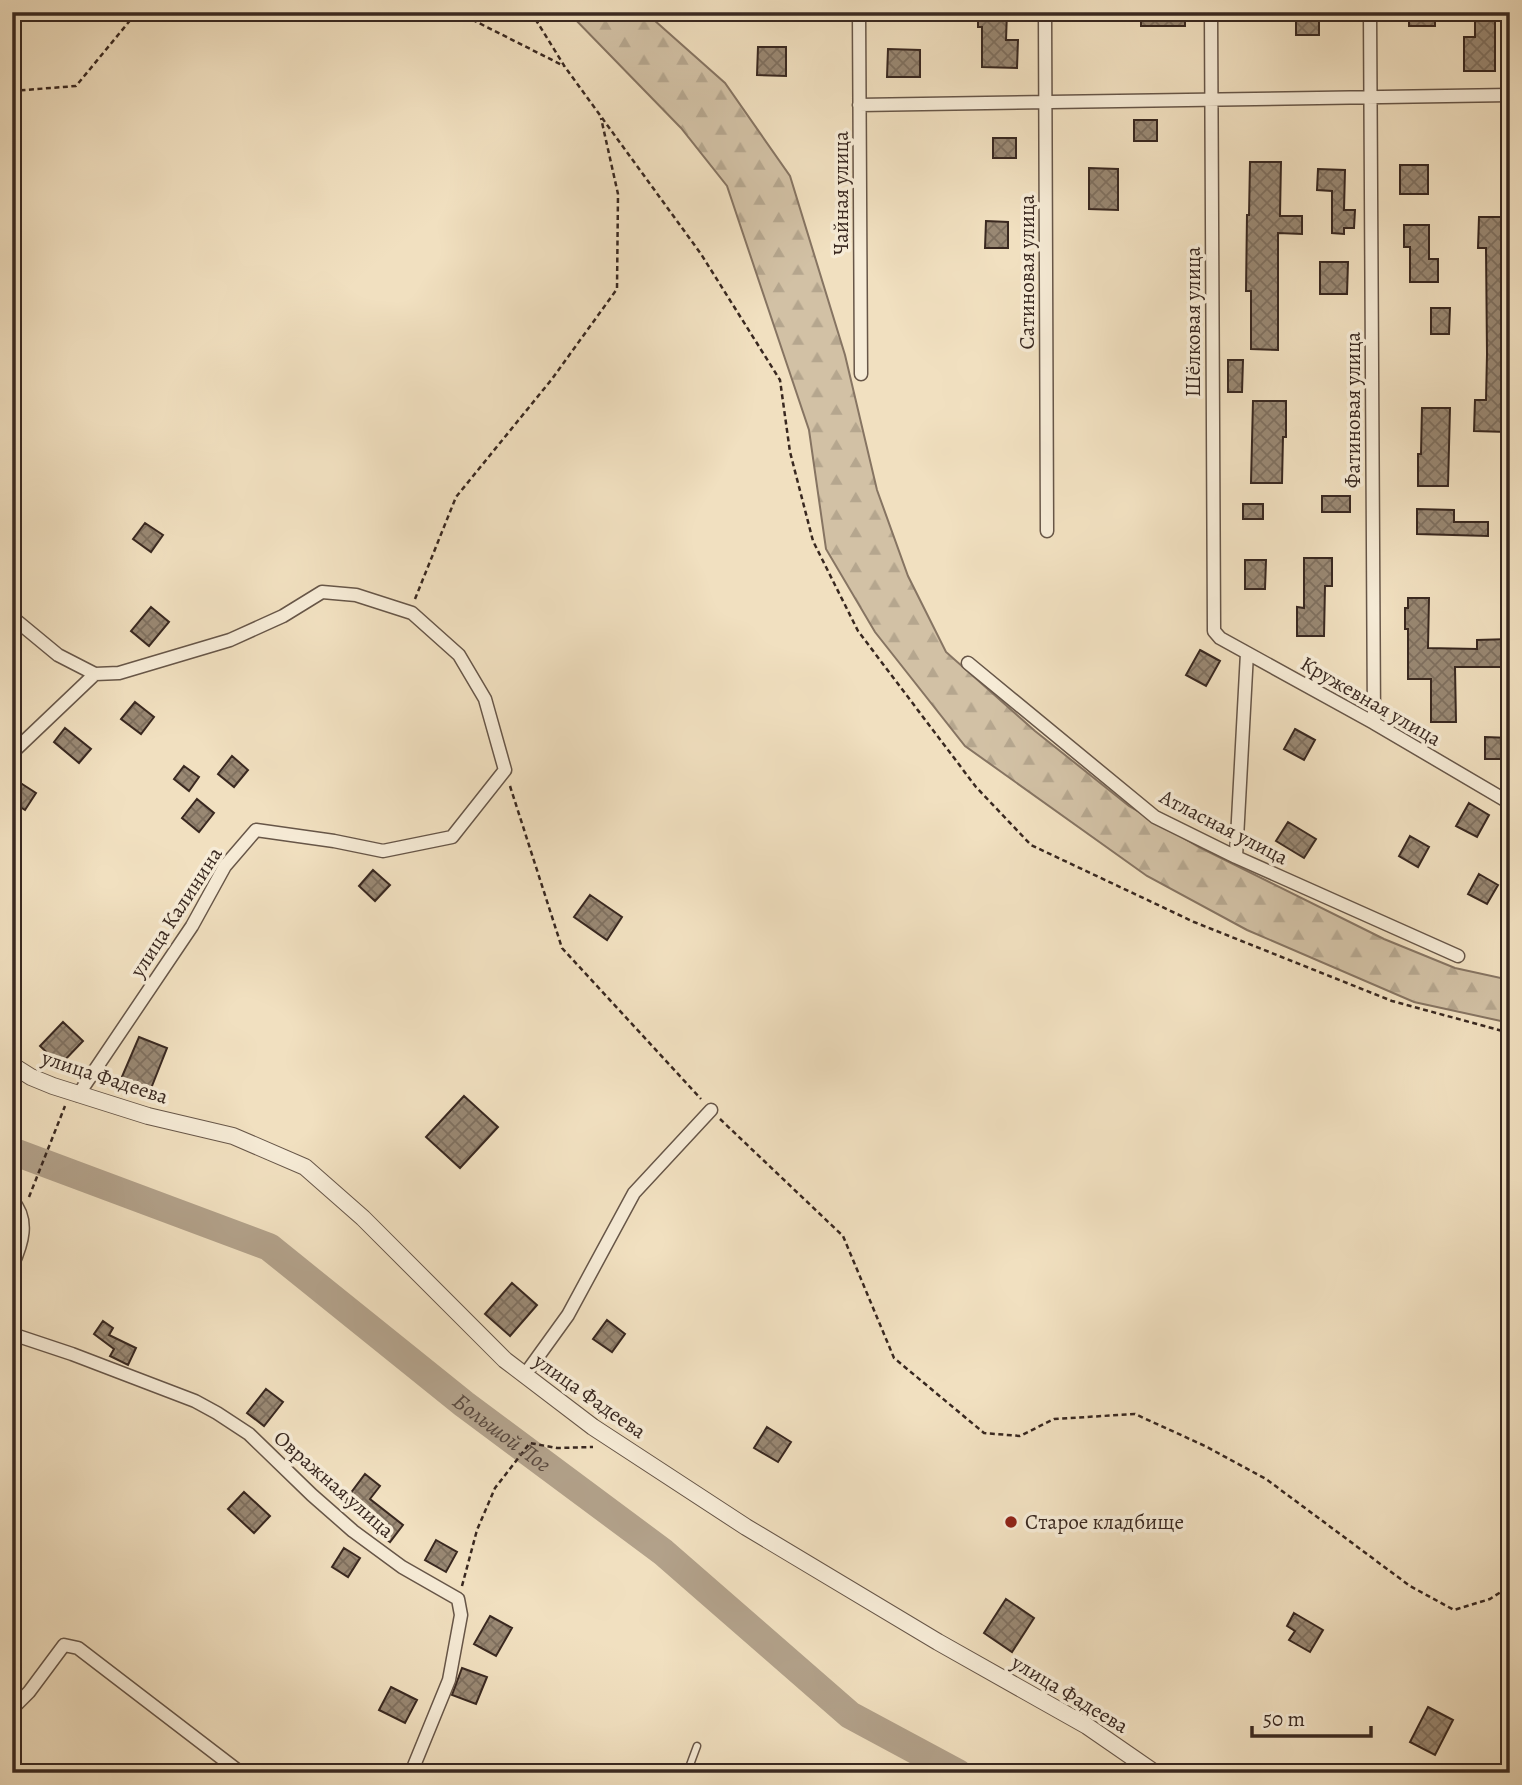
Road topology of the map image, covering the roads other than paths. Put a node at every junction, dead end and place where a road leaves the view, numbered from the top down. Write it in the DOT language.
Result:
graph roads {
  1 [pos="859,12"];
  2 [pos="1045,12"];
  3 [pos="1211,12"];
  4 [pos="1370,12"];
  5 [pos="1510,95"];
  6 [pos="1371,97"];
  7 [pos="1212,100"];
  8 [pos="1046,102"];
  9 [pos="859,105"];
  10 [pos="861,374"];
  11 [pos="1047,531"];
  12 [pos="12,617"];
  13 [pos="1214,631"];
  14 [pos="1247,653"];
  15 [pos="968,663"];
  16 [pos="95,674"];
  17 [pos="1374,723"];
  18 [pos="12,753"];
  19 [pos="1510,803"];
  20 [pos="1236,857"];
  21 [pos="1458,956"];
  22 [pos="12,1065"];
  23 [pos="74,1094"];
  24 [pos="711,1110"];
  25 [pos="14,1201"];
  26 [pos="12,1266"];
  27 [pos="12,1334"];
  28 [pos="524,1376"];
  29 [pos="12,1709"];
  30 [pos="697,1746"];
  31 [pos="241,1773"];
  32 [pos="411,1773"];
  33 [pos="687,1773"];
  34 [pos="1155,1773"];
  1 -- 9 [label="street, Чайная улица"];
  2 -- 8 [label="street, Сатиновая улица"];
  3 -- 7 [label="street, Шёлковая улица"];
  4 -- 6 [label="street, Фатиновая улица"];
  5 -- 6 [label="street"];
  6 -- 7 [label="street"];
  6 -- 17 [label="street, Фатиновая улица"];
  7 -- 8 [label="street"];
  7 -- 13 [label="street, Шёлковая улица"];
  8 -- 9 [label="street"];
  8 -- 11 [label="street, Сатиновая улица"];
  9 -- 10 [label="street, Чайная улица"];
  12 -- 16 [label="street"];
  13 -- 14 [label="street, Кружевная улица"];
  14 -- 17 [label="street, Кружевная улица"];
  14 -- 20 [label="street"];
  15 -- 20 [label="street, Атласная улица"];
  16 -- 18 [label="street"];
  16 -- 23 [label="street, улица Калинина"];
  17 -- 19 [label="street, Кружевная улица"];
  20 -- 21 [label="street, Атласная улица"];
  22 -- 23 [label="street, улица Фадеева"];
  23 -- 28 [label="street, улица Фадеева"];
  24 -- 28 [label="street"];
  25 -- 26 [label="street"];
  27 -- 32 [label="street, Овражная улица"];
  28 -- 34 [label="street, улица Фадеева"];
  29 -- 31 [label="street"];
  30 -- 33 [label="lane"];
}
